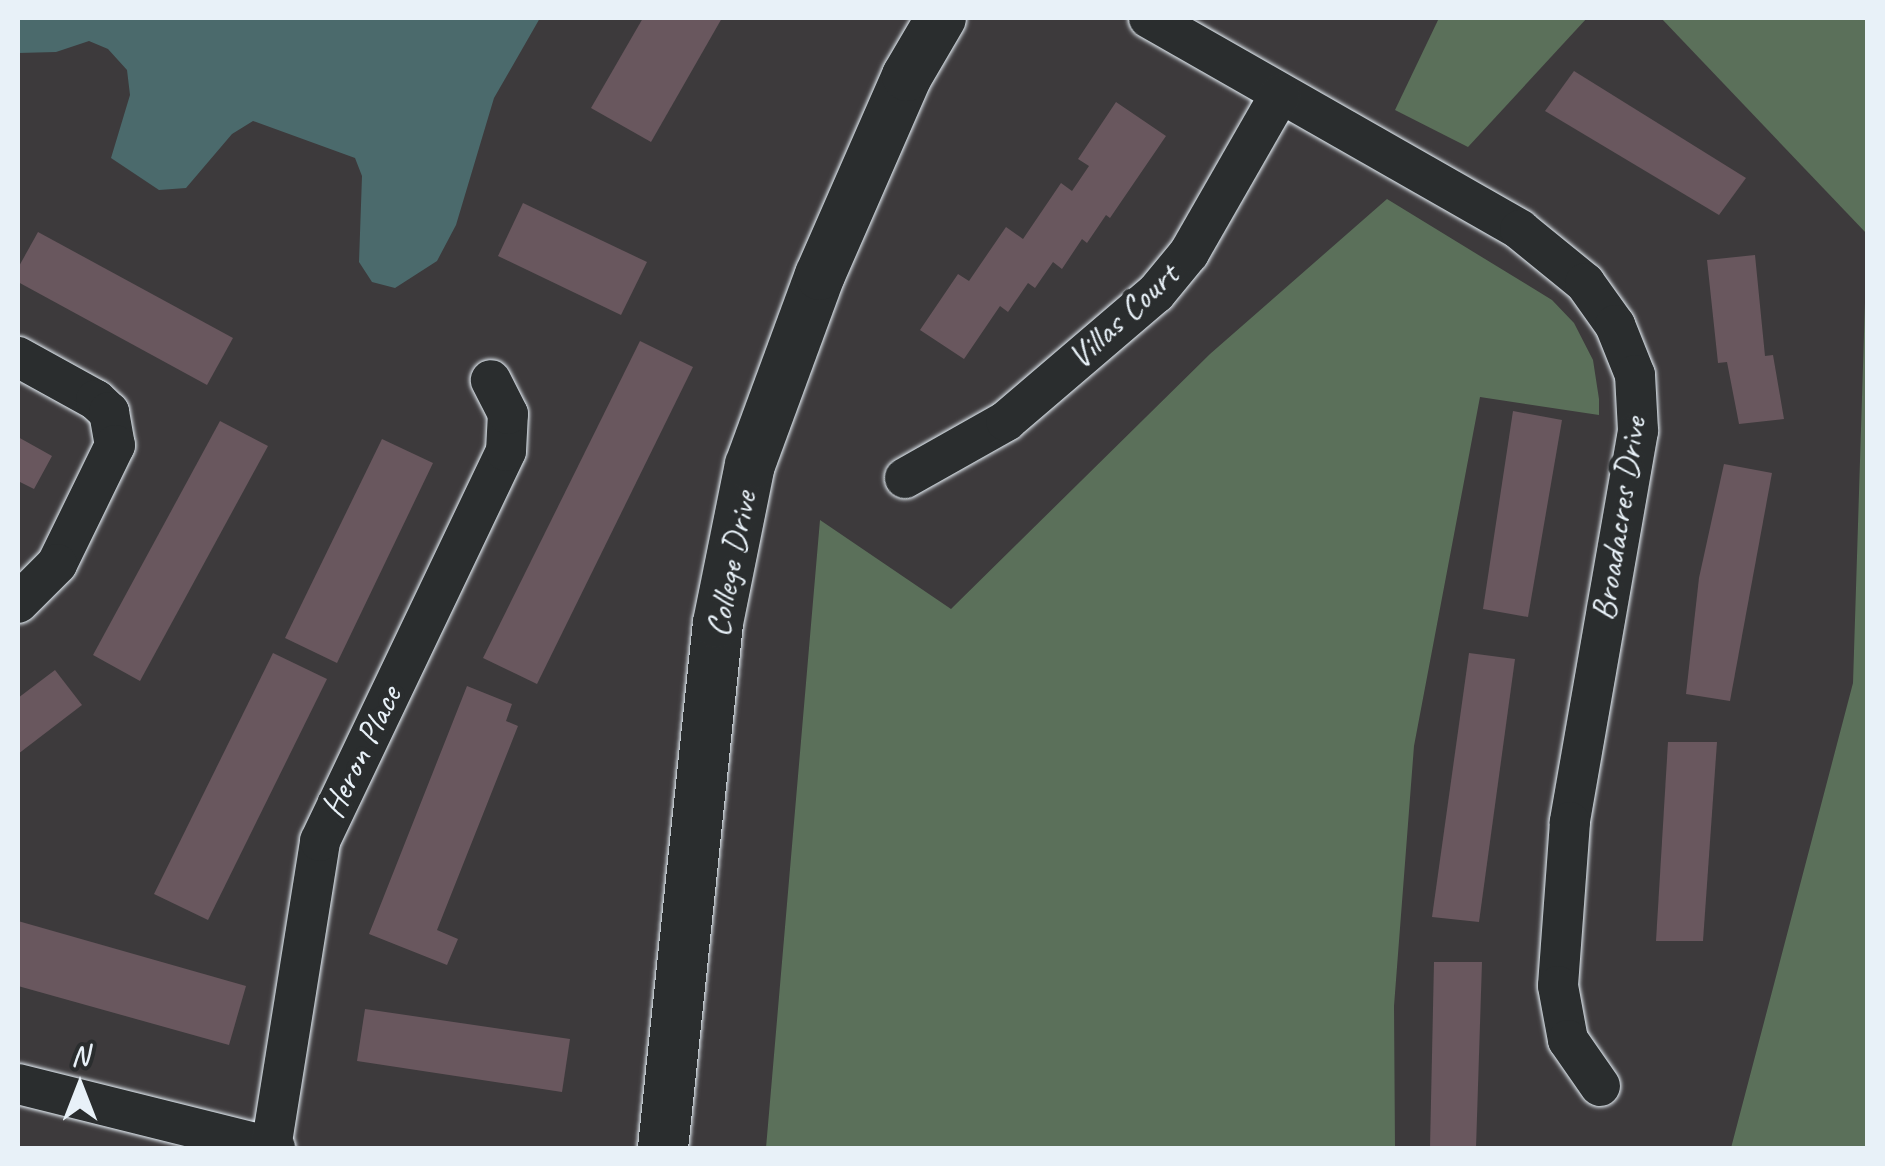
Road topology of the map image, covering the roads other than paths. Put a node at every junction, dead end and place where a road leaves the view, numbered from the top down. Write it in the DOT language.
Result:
graph roads {
  1 [pos="941,18"];
  2 [pos="1149,18"];
  3 [pos="1280,94"];
  4 [pos="18,356"];
  5 [pos="491,380"];
  6 [pos="904,478"];
  7 [pos="18,603"];
  8 [pos="18,1084"];
  9 [pos="1600,1086"];
  10 [pos="273,1148"];
  11 [pos="663,1148"];
  1 -- 11 [label="main road, College Drive"];
  2 -- 3 [label="street, Broadacres Drive"];
  3 -- 6 [label="street, Villas Court"];
  3 -- 9 [label="street, Broadacres Drive"];
  4 -- 7 [label="street"];
  5 -- 10 [label="street, Heron Place"];
  8 -- 10 [label="street"];
}
